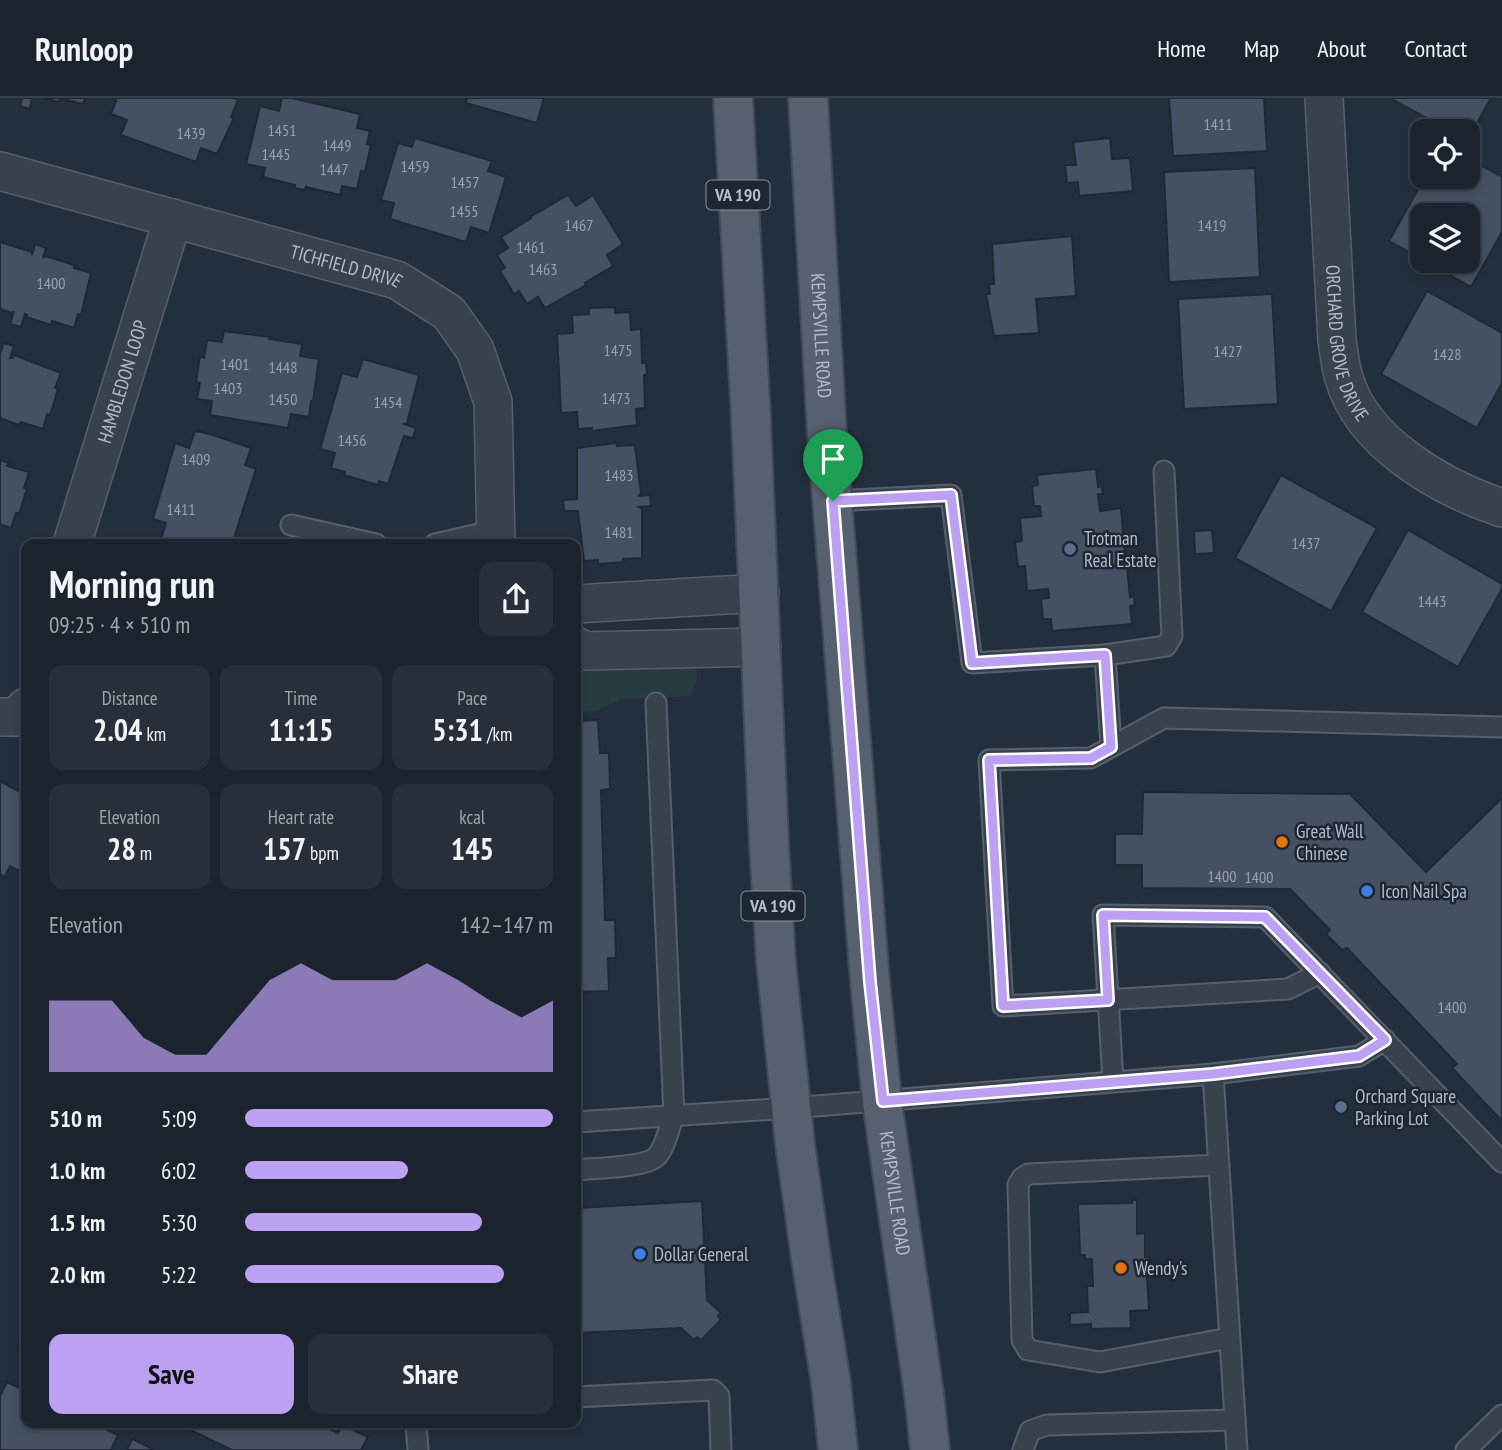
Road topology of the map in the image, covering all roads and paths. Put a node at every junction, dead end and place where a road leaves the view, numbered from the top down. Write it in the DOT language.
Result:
graph roads {
  1 [pos="733,98"];
  2 [pos="808,98"];
  3 [pos="1324,98"];
  4 [pos="0,171"];
  5 [pos="173,218"];
  6 [pos="1164,471"];
  7 [pos="833,501"];
  8 [pos="1502,508"];
  9 [pos="291,525"];
  10 [pos="496,537"];
  11 [pos="74,539"];
  12 [pos="354,539"];
  13 [pos="479,539"];
  14 [pos="760,593"];
  15 [pos="581,604"];
  16 [pos="762,647"];
  17 [pos="581,649"];
  18 [pos="1105,655"];
  19 [pos="656,703"];
  20 [pos="21,712"];
  21 [pos="0,717"];
  22 [pos="1502,727"];
  23 [pos="1111,747"];
  24 [pos="1321,973"];
  25 [pos="1108,1000"];
  26 [pos="1385,1040"];
  27 [pos="1213,1074"];
  28 [pos="1113,1081"];
  29 [pos="883,1101"];
  30 [pos="792,1108"];
  31 [pos="674,1115"];
  32 [pos="581,1122"];
  33 [pos="1502,1162"];
  34 [pos="1219,1165"];
  35 [pos="581,1169"];
  36 [pos="1229,1338"];
  37 [pos="581,1397"];
  38 [pos="1502,1415"];
  39 [pos="1235,1420"];
  40 [pos="416,1428"];
  41 [pos="418,1450"];
  42 [pos="721,1450"];
  43 [pos="838,1450"];
  44 [pos="930,1450"];
  45 [pos="1023,1450"];
  46 [pos="1237,1450"];
  47 [pos="1466,1450"];
  1 -- 14 [label="main road, VA 190"];
  2 -- 7 [label="main road, KEMPSVILLE ROAD"];
  3 -- 8 [label="street, ORCHARD GROVE DRIVE"];
  4 -- 5 [label="street, TICHFIELD DRIVE"];
  5 -- 10 [label="street, TICHFIELD DRIVE"];
  5 -- 11 [label="street, HAMBLEDON LOOP"];
  6 -- 18 [label="lane"];
  7 -- 18 [label="lane"];
  7 -- 29 [label="main road, KEMPSVILLE ROAD"];
  9 -- 12 [label="lane"];
  10 -- 13 [label="lane"];
  14 -- 15 [label="street"];
  14 -- 16 [label="main road, VA 190"];
  16 -- 17 [label="street"];
  16 -- 30 [label="main road, VA 190"];
  18 -- 23 [label="lane"];
  19 -- 31 [label="lane"];
  20 -- 21 [label="street"];
  22 -- 23 [label="lane"];
  23 -- 25 [label="lane"];
  24 -- 25 [label="lane"];
  24 -- 25 [label="lane"];
  24 -- 26 [label="lane"];
  25 -- 28 [label="lane"];
  26 -- 27 [label="lane"];
  26 -- 33 [label="lane"];
  27 -- 28 [label="lane"];
  27 -- 34 [label="lane"];
  28 -- 29 [label="lane"];
  29 -- 30 [label="lane"];
  29 -- 44 [label="main road, KEMPSVILLE ROAD"];
  30 -- 31 [label="lane"];
  30 -- 43 [label="main road, VA 190"];
  31 -- 32 [label="lane"];
  31 -- 35 [label="lane"];
  34 -- 36 [label="lane"];
  34 -- 36 [label="lane"];
  36 -- 39 [label="lane"];
  37 -- 42 [label="lane"];
  38 -- 47 [label="lane"];
  39 -- 45 [label="lane"];
  39 -- 46 [label="lane"];
  40 -- 41 [label="lane"];
}
